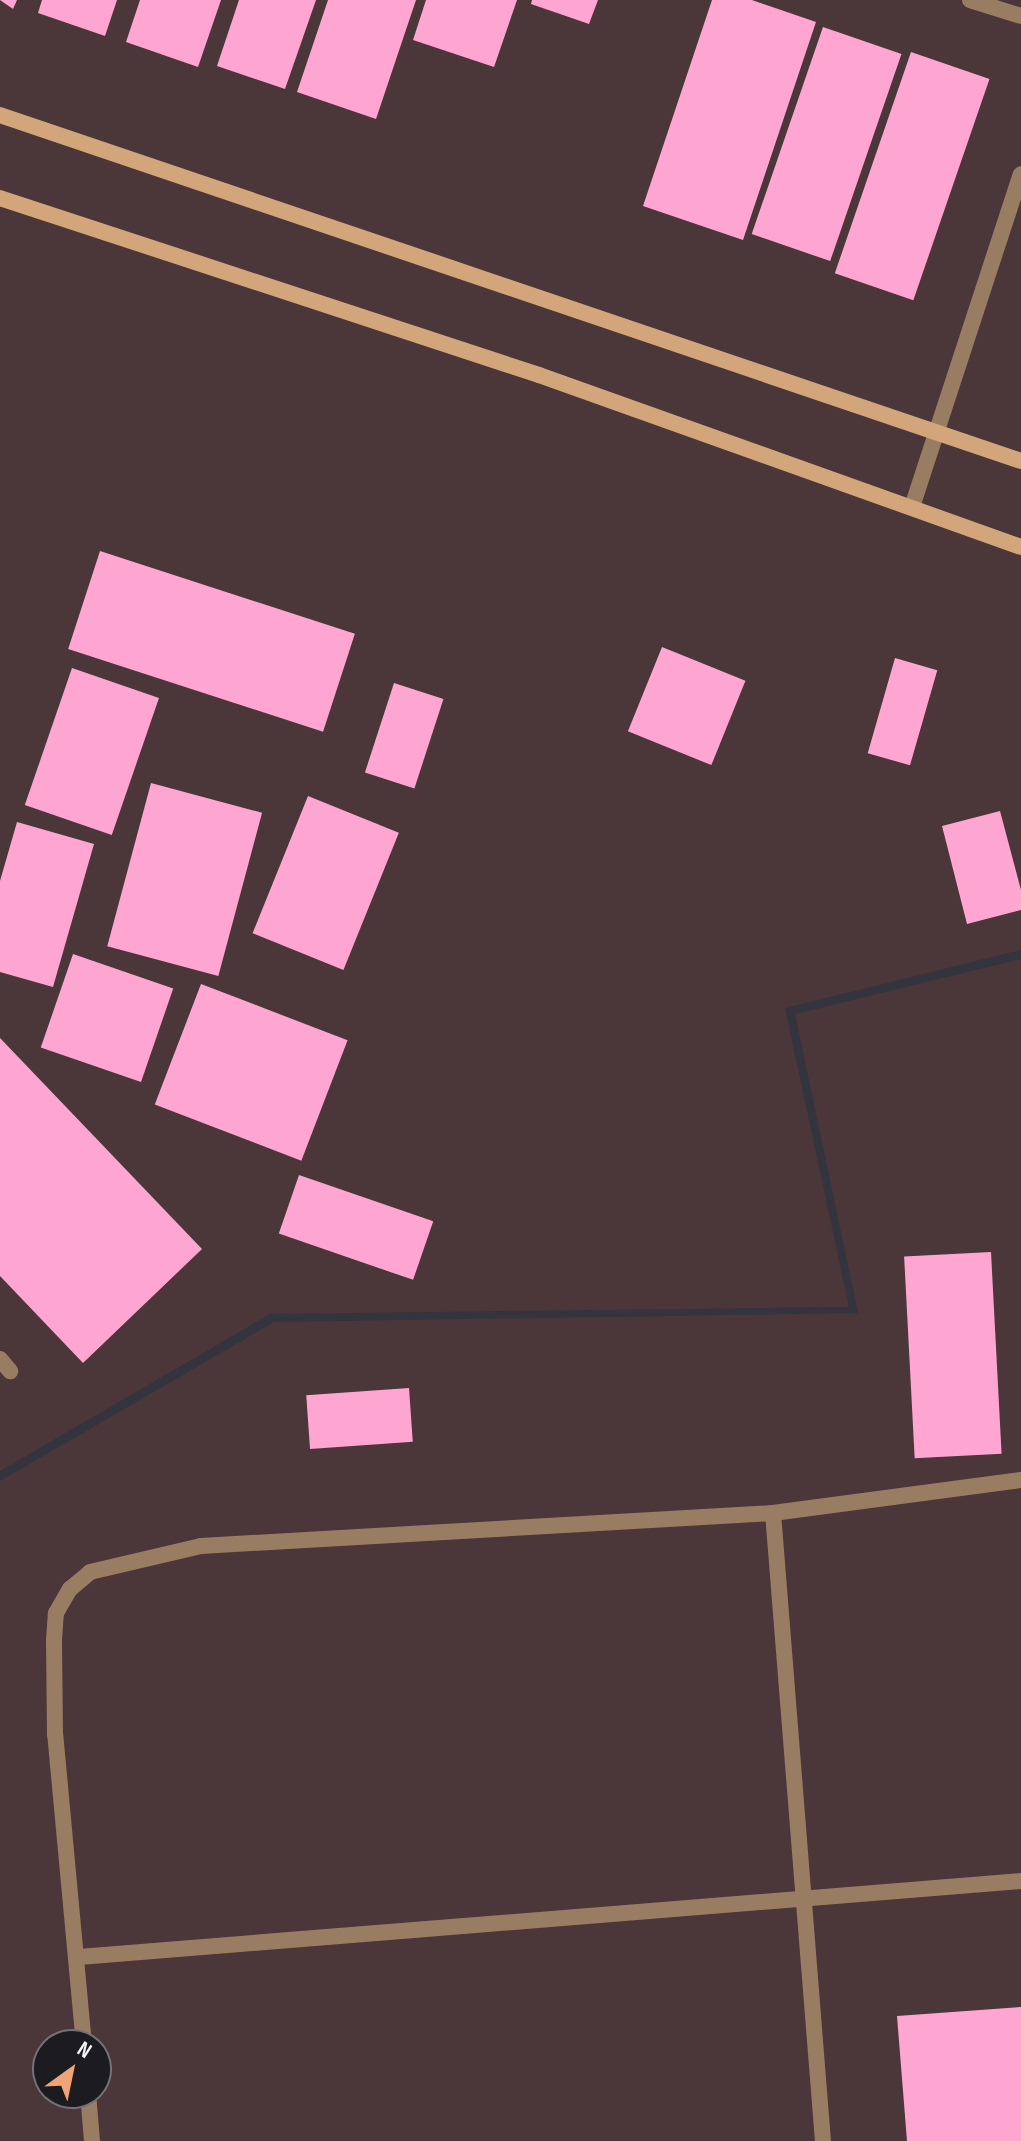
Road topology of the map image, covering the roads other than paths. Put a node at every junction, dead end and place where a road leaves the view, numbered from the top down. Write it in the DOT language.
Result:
graph roads {
  1 [pos="970,0"];
  2 [pos="1021,16"];
  3 [pos="0,115"];
  4 [pos="1021,174"];
  5 [pos="0,198"];
  6 [pos="934,431"];
  7 [pos="1021,461"];
  8 [pos="912,507"];
  9 [pos="1021,547"];
  10 [pos="1021,1480"];
  11 [pos="773,1513"];
  12 [pos="1021,1881"];
  13 [pos="804,1902"];
  14 [pos="79,1957"];
  15 [pos="83,2029"];
  16 [pos="89,2109"];
  17 [pos="92,2141"];
  18 [pos="823,2141"];
  1 -- 2 [label="lane"];
  3 -- 6 [label="main road"];
  4 -- 6 [label="lane"];
  5 -- 8 [label="main road"];
  6 -- 7 [label="main road"];
  6 -- 8 [label="lane"];
  8 -- 9 [label="main road"];
  10 -- 11 [label="lane"];
  11 -- 13 [label="lane"];
  11 -- 14 [label="lane"];
  12 -- 13 [label="lane"];
  13 -- 14 [label="lane"];
  13 -- 18 [label="lane"];
  14 -- 15 [label="lane"];
  16 -- 17 [label="lane"];
}
